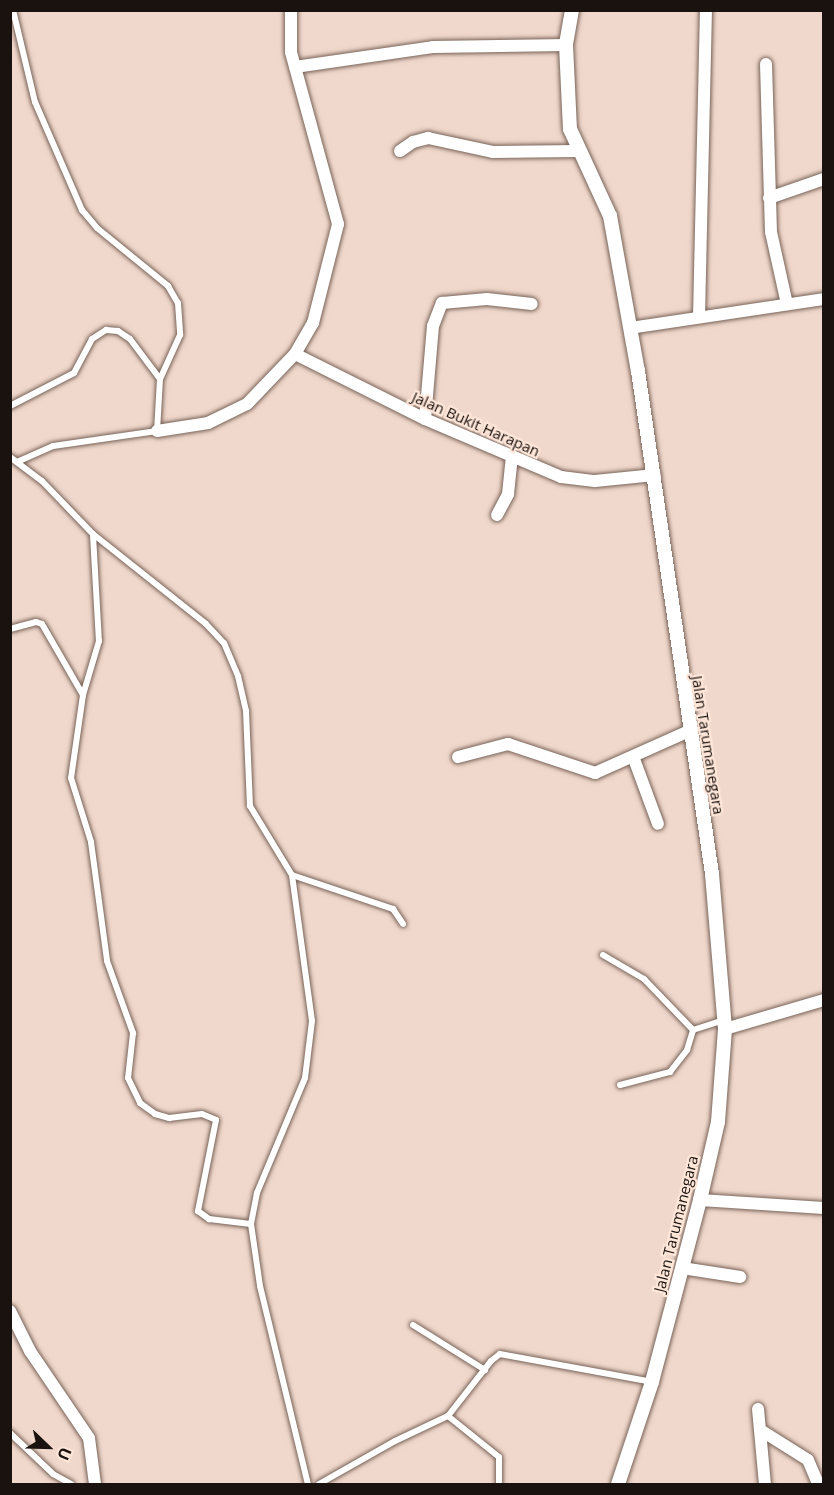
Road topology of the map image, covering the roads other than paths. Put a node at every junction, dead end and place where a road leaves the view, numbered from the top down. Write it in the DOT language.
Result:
graph roads {
  1 [pos="13,10"];
  2 [pos="291,10"];
  3 [pos="572,10"];
  4 [pos="706,10"];
  5 [pos="566,45"];
  6 [pos="766,64"];
  7 [pos="295,67"];
  8 [pos="400,151"];
  9 [pos="578,151"];
  10 [pos="824,179"];
  11 [pos="769,198"];
  12 [pos="824,299"];
  13 [pos="532,304"];
  14 [pos="787,304"];
  15 [pos="699,317"];
  16 [pos="630,328"];
  17 [pos="295,354"];
  18 [pos="160,379"];
  19 [pos="10,406"];
  20 [pos="425,419"];
  21 [pos="157,431"];
  22 [pos="10,457"];
  23 [pos="512,458"];
  24 [pos="19,461"];
  25 [pos="655,475"];
  26 [pos="498,514"];
  27 [pos="93,534"];
  28 [pos="10,629"];
  29 [pos="83,695"];
  30 [pos="689,731"];
  31 [pos="458,757"];
  32 [pos="634,759"];
  33 [pos="658,824"];
  34 [pos="292,875"];
  35 [pos="403,924"];
  36 [pos="603,955"];
  37 [pos="824,1000"];
  38 [pos="725,1024"];
  39 [pos="693,1030"];
  40 [pos="620,1085"];
  41 [pos="700,1200"];
  42 [pos="824,1208"];
  43 [pos="251,1224"];
  44 [pos="682,1268"];
  45 [pos="740,1277"];
  46 [pos="10,1311"];
  47 [pos="413,1325"];
  48 [pos="485,1370"];
  49 [pos="652,1382"];
  50 [pos="758,1409"];
  51 [pos="448,1416"];
  52 [pos="762,1431"];
  53 [pos="10,1433"];
  54 [pos="71,1485"];
  55 [pos="95,1485"];
  56 [pos="308,1485"];
  57 [pos="319,1485"];
  58 [pos="499,1485"];
  59 [pos="618,1485"];
  60 [pos="765,1485"];
  61 [pos="818,1485"];
  1 -- 18 [label="lane"];
  2 -- 7 [label="street"];
  3 -- 5 [label="street, Jalan Tarumanegara"];
  4 -- 15 [label="street"];
  5 -- 7 [label="street"];
  5 -- 9 [label="street, Jalan Tarumanegara"];
  6 -- 11 [label="street"];
  7 -- 17 [label="street"];
  8 -- 9 [label="street"];
  9 -- 16 [label="street, Jalan Tarumanegara"];
  10 -- 11 [label="street"];
  11 -- 14 [label="street"];
  12 -- 14 [label="street"];
  13 -- 20 [label="street"];
  14 -- 15 [label="street"];
  15 -- 16 [label="street"];
  16 -- 25 [label="street, Jalan Tarumanegara"];
  17 -- 20 [label="street, Jalan Bukit Harapan"];
  17 -- 21 [label="street"];
  18 -- 19 [label="lane"];
  18 -- 21 [label="lane"];
  20 -- 23 [label="street, Jalan Bukit Harapan"];
  21 -- 24 [label="lane"];
  22 -- 24 [label="lane"];
  23 -- 25 [label="street, Jalan Bukit Harapan"];
  23 -- 26 [label="street"];
  24 -- 27 [label="lane"];
  25 -- 30 [label="street, Jalan Tarumanegara"];
  27 -- 29 [label="lane"];
  27 -- 34 [label="lane"];
  28 -- 29 [label="lane"];
  29 -- 43 [label="lane"];
  30 -- 32 [label="street"];
  30 -- 38 [label="street, Jalan Tarumanegara"];
  31 -- 32 [label="street"];
  32 -- 33 [label="street"];
  34 -- 35 [label="lane"];
  34 -- 43 [label="lane"];
  36 -- 39 [label="lane"];
  37 -- 38 [label="street"];
  38 -- 39 [label="lane"];
  38 -- 41 [label="street, Jalan Tarumanegara"];
  39 -- 40 [label="lane"];
  41 -- 42 [label="street"];
  41 -- 44 [label="street, Jalan Tarumanegara"];
  43 -- 56 [label="lane"];
  44 -- 45 [label="street"];
  44 -- 49 [label="street, Jalan Tarumanegara"];
  46 -- 55 [label="street"];
  47 -- 48 [label="lane"];
  48 -- 49 [label="lane"];
  48 -- 51 [label="lane"];
  49 -- 59 [label="street, Jalan Tarumanegara"];
  50 -- 52 [label="street"];
  51 -- 57 [label="lane"];
  51 -- 58 [label="lane"];
  52 -- 60 [label="street"];
  52 -- 61 [label="street"];
  53 -- 54 [label="lane"];
}
